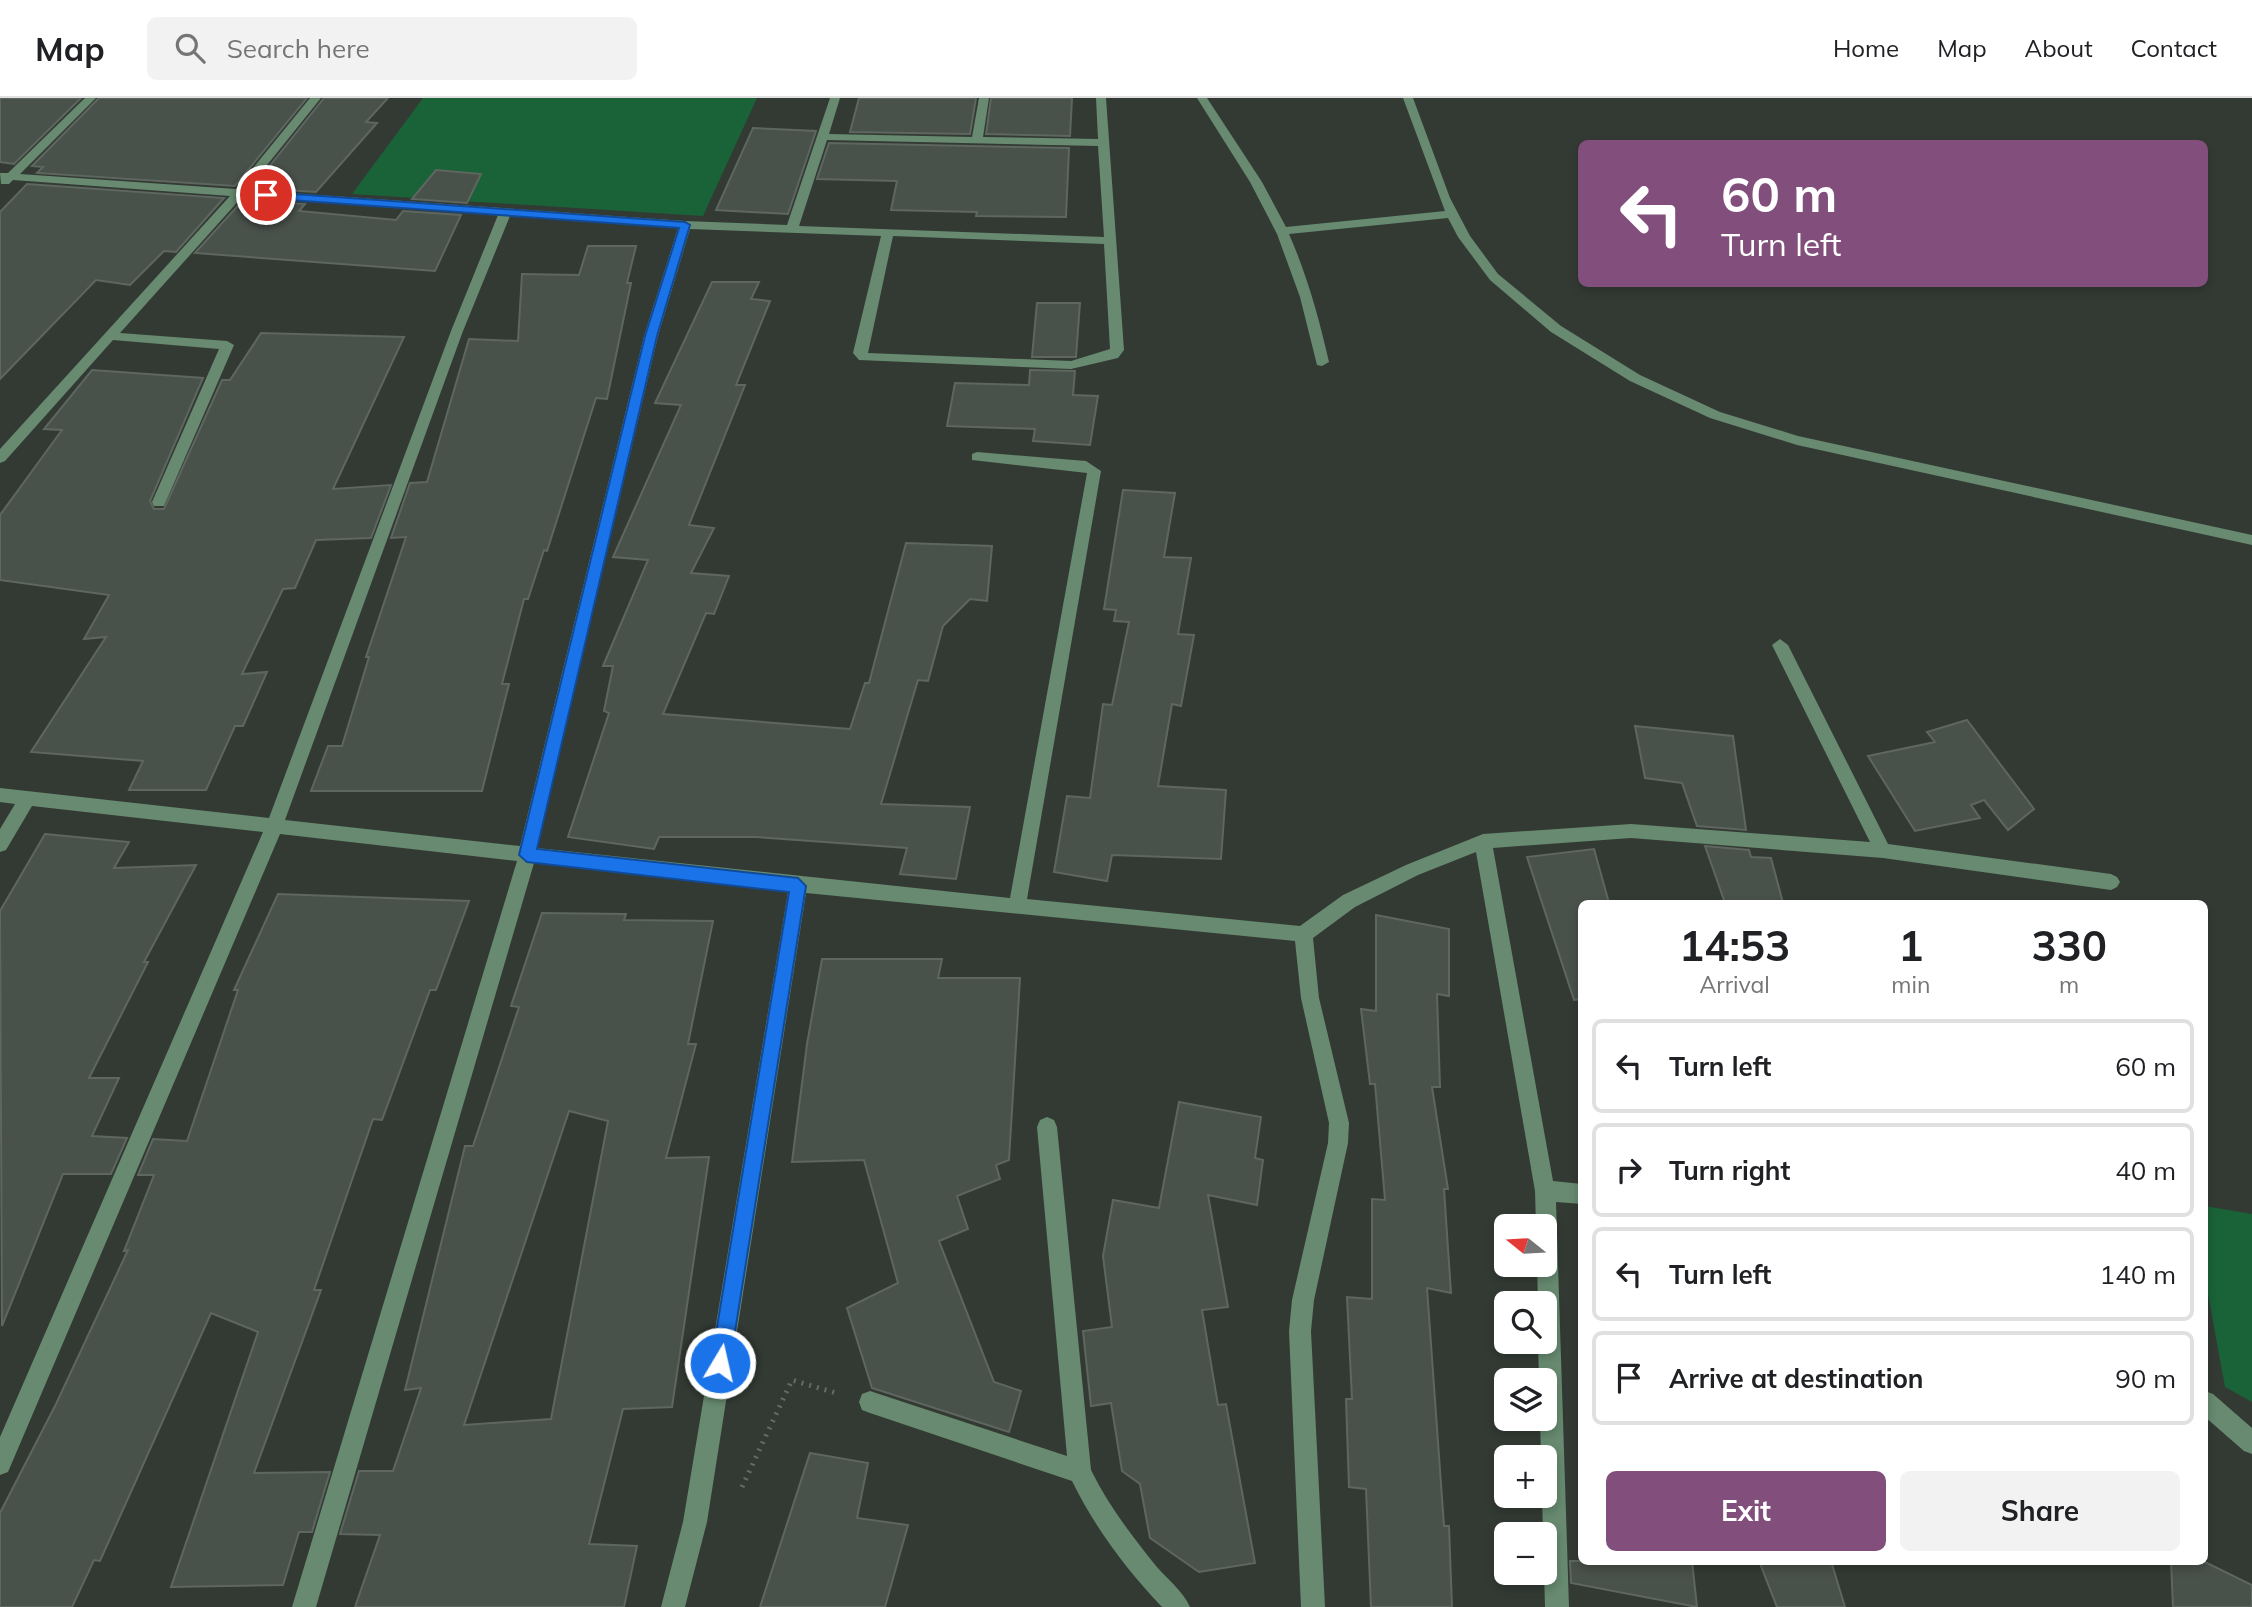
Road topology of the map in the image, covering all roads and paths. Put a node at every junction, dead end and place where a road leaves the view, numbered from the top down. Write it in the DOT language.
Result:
graph roads {
  1 [pos="91,98"];
  2 [pos="316,98"];
  3 [pos="835,98"];
  4 [pos="984,98"];
  5 [pos="1101,98"];
  6 [pos="1202,98"];
  7 [pos="1408,98"];
  8 [pos="823,137"];
  9 [pos="977,140"];
  10 [pos="1105,143"];
  11 [pos="5,176"];
  12 [pos="0,187"];
  13 [pos="239,193"];
  14 [pos="505,214"];
  15 [pos="1452,214"];
  16 [pos="685,225"];
  17 [pos="791,230"];
  18 [pos="1281,231"];
  19 [pos="887,235"];
  20 [pos="1112,241"];
  21 [pos="109,336"];
  22 [pos="1322,362"];
  23 [pos="976,457"];
  24 [pos="0,458"];
  25 [pos="159,502"];
  26 [pos="2252,540"];
  27 [pos="1780,645"];
  28 [pos="0,795"];
  29 [pos="28,797"];
  30 [pos="275,825"];
  31 [pos="1483,841"];
  32 [pos="0,845"];
  33 [pos="1883,850"];
  34 [pos="527,855"];
  35 [pos="2111,882"];
  36 [pos="798,886"];
  37 [pos="1017,906"];
  38 [pos="1303,934"];
  39 [pos="1047,1127"];
  40 [pos="1545,1191"];
  41 [pos="1578,1194"];
  42 [pos="870,1402"];
  43 [pos="2208,1405"];
  44 [pos="2252,1443"];
  45 [pos="0,1464"];
  46 [pos="1080,1472"];
  47 [pos="739,1494"];
  48 [pos="304,1607"];
  49 [pos="673,1607"];
  50 [pos="1178,1607"];
  51 [pos="1313,1607"];
  52 [pos="1557,1607"];
  1 -- 11 [label="street"];
  2 -- 13 [label="street"];
  3 -- 8 [label="street"];
  4 -- 9 [label="street"];
  5 -- 10 [label="street"];
  6 -- 18 [label="street"];
  7 -- 15 [label="street"];
  8 -- 9 [label="street"];
  8 -- 17 [label="street"];
  9 -- 10 [label="street"];
  10 -- 20 [label="street"];
  11 -- 12 [label="street"];
  11 -- 13 [label="street"];
  13 -- 14 [label="street"];
  13 -- 21 [label="street"];
  14 -- 16 [label="street"];
  14 -- 30 [label="street"];
  15 -- 18 [label="street"];
  15 -- 26 [label="street"];
  16 -- 17 [label="street"];
  16 -- 34 [label="street"];
  17 -- 19 [label="street"];
  18 -- 22 [label="street"];
  19 -- 20 [label="street"];
  19 -- 20 [label="street"];
  21 -- 24 [label="street"];
  21 -- 25 [label="street"];
  23 -- 37 [label="street"];
  27 -- 33 [label="street"];
  28 -- 29 [label="street"];
  29 -- 30 [label="street"];
  29 -- 32 [label="street"];
  30 -- 34 [label="street"];
  30 -- 45 [label="street"];
  31 -- 33 [label="street"];
  31 -- 38 [label="street"];
  31 -- 40 [label="street"];
  33 -- 35 [label="street"];
  34 -- 36 [label="street"];
  34 -- 48 [label="street"];
  36 -- 37 [label="street"];
  36 -- 49 [label="street"];
  37 -- 38 [label="street"];
  38 -- 51 [label="street"];
  39 -- 46 [label="street"];
  40 -- 41 [label="street"];
  40 -- 52 [label="street"];
  42 -- 46 [label="street"];
  42 -- 47 [label="path"];
  43 -- 44 [label="street"];
  46 -- 50 [label="street"];
}
